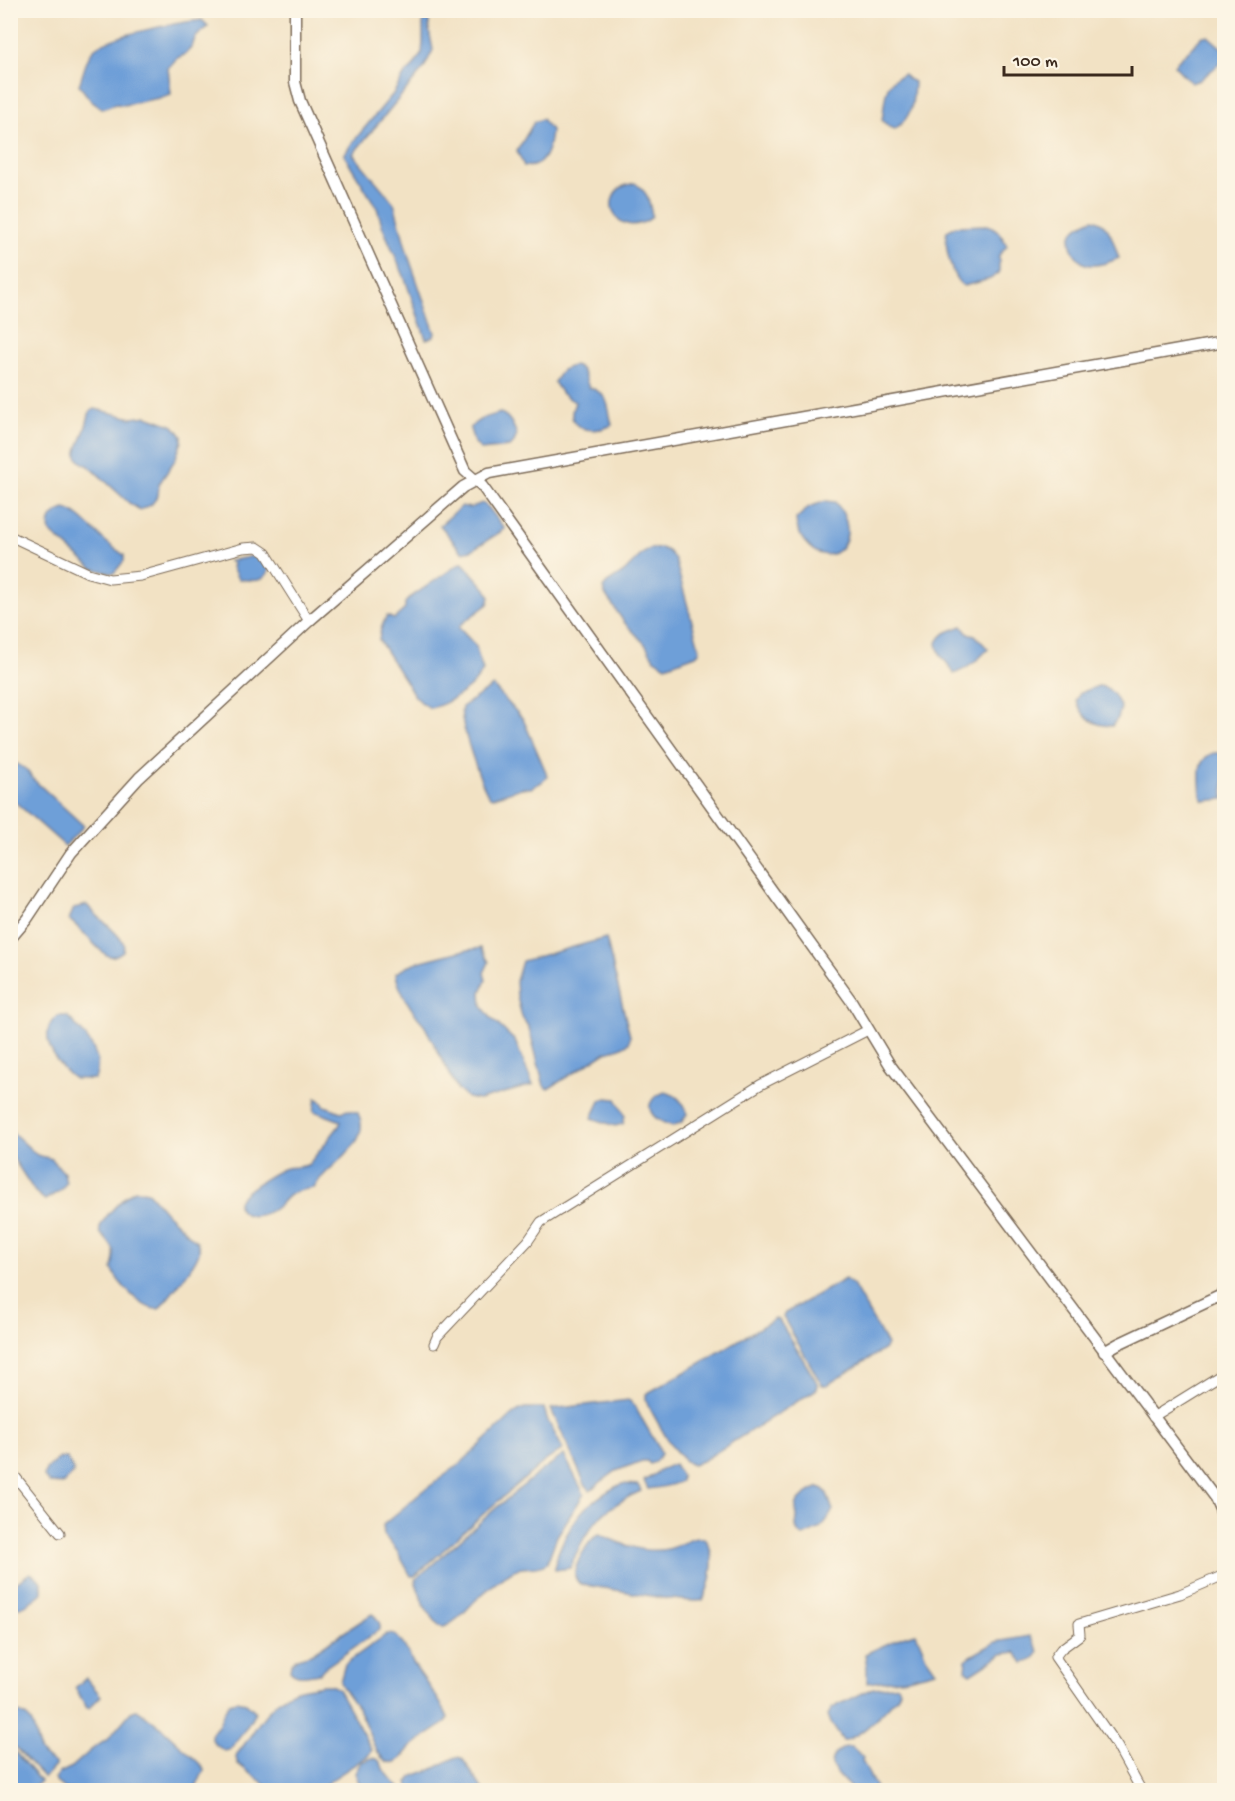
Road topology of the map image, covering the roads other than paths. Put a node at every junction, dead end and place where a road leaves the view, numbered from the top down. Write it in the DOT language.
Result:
graph roads {
  1 [pos="295,10"];
  2 [pos="1224,342"];
  3 [pos="476,480"];
  4 [pos="10,536"];
  5 [pos="309,621"];
  6 [pos="10,939"];
  7 [pos="868,1030"];
  8 [pos="1224,1294"];
  9 [pos="434,1344"];
  10 [pos="1104,1352"];
  11 [pos="1224,1373"];
  12 [pos="1153,1417"];
  13 [pos="10,1470"];
  14 [pos="1224,1525"];
  15 [pos="60,1533"];
  16 [pos="1224,1575"];
  17 [pos="1142,1791"];
  1 -- 3 [label="street"];
  2 -- 3 [label="street"];
  3 -- 5 [label="street"];
  3 -- 7 [label="street"];
  4 -- 5 [label="street"];
  5 -- 6 [label="street"];
  7 -- 9 [label="street"];
  7 -- 10 [label="street"];
  8 -- 10 [label="street"];
  10 -- 12 [label="street"];
  11 -- 12 [label="street"];
  12 -- 14 [label="street"];
  13 -- 15 [label="street"];
  16 -- 17 [label="street"];
}
